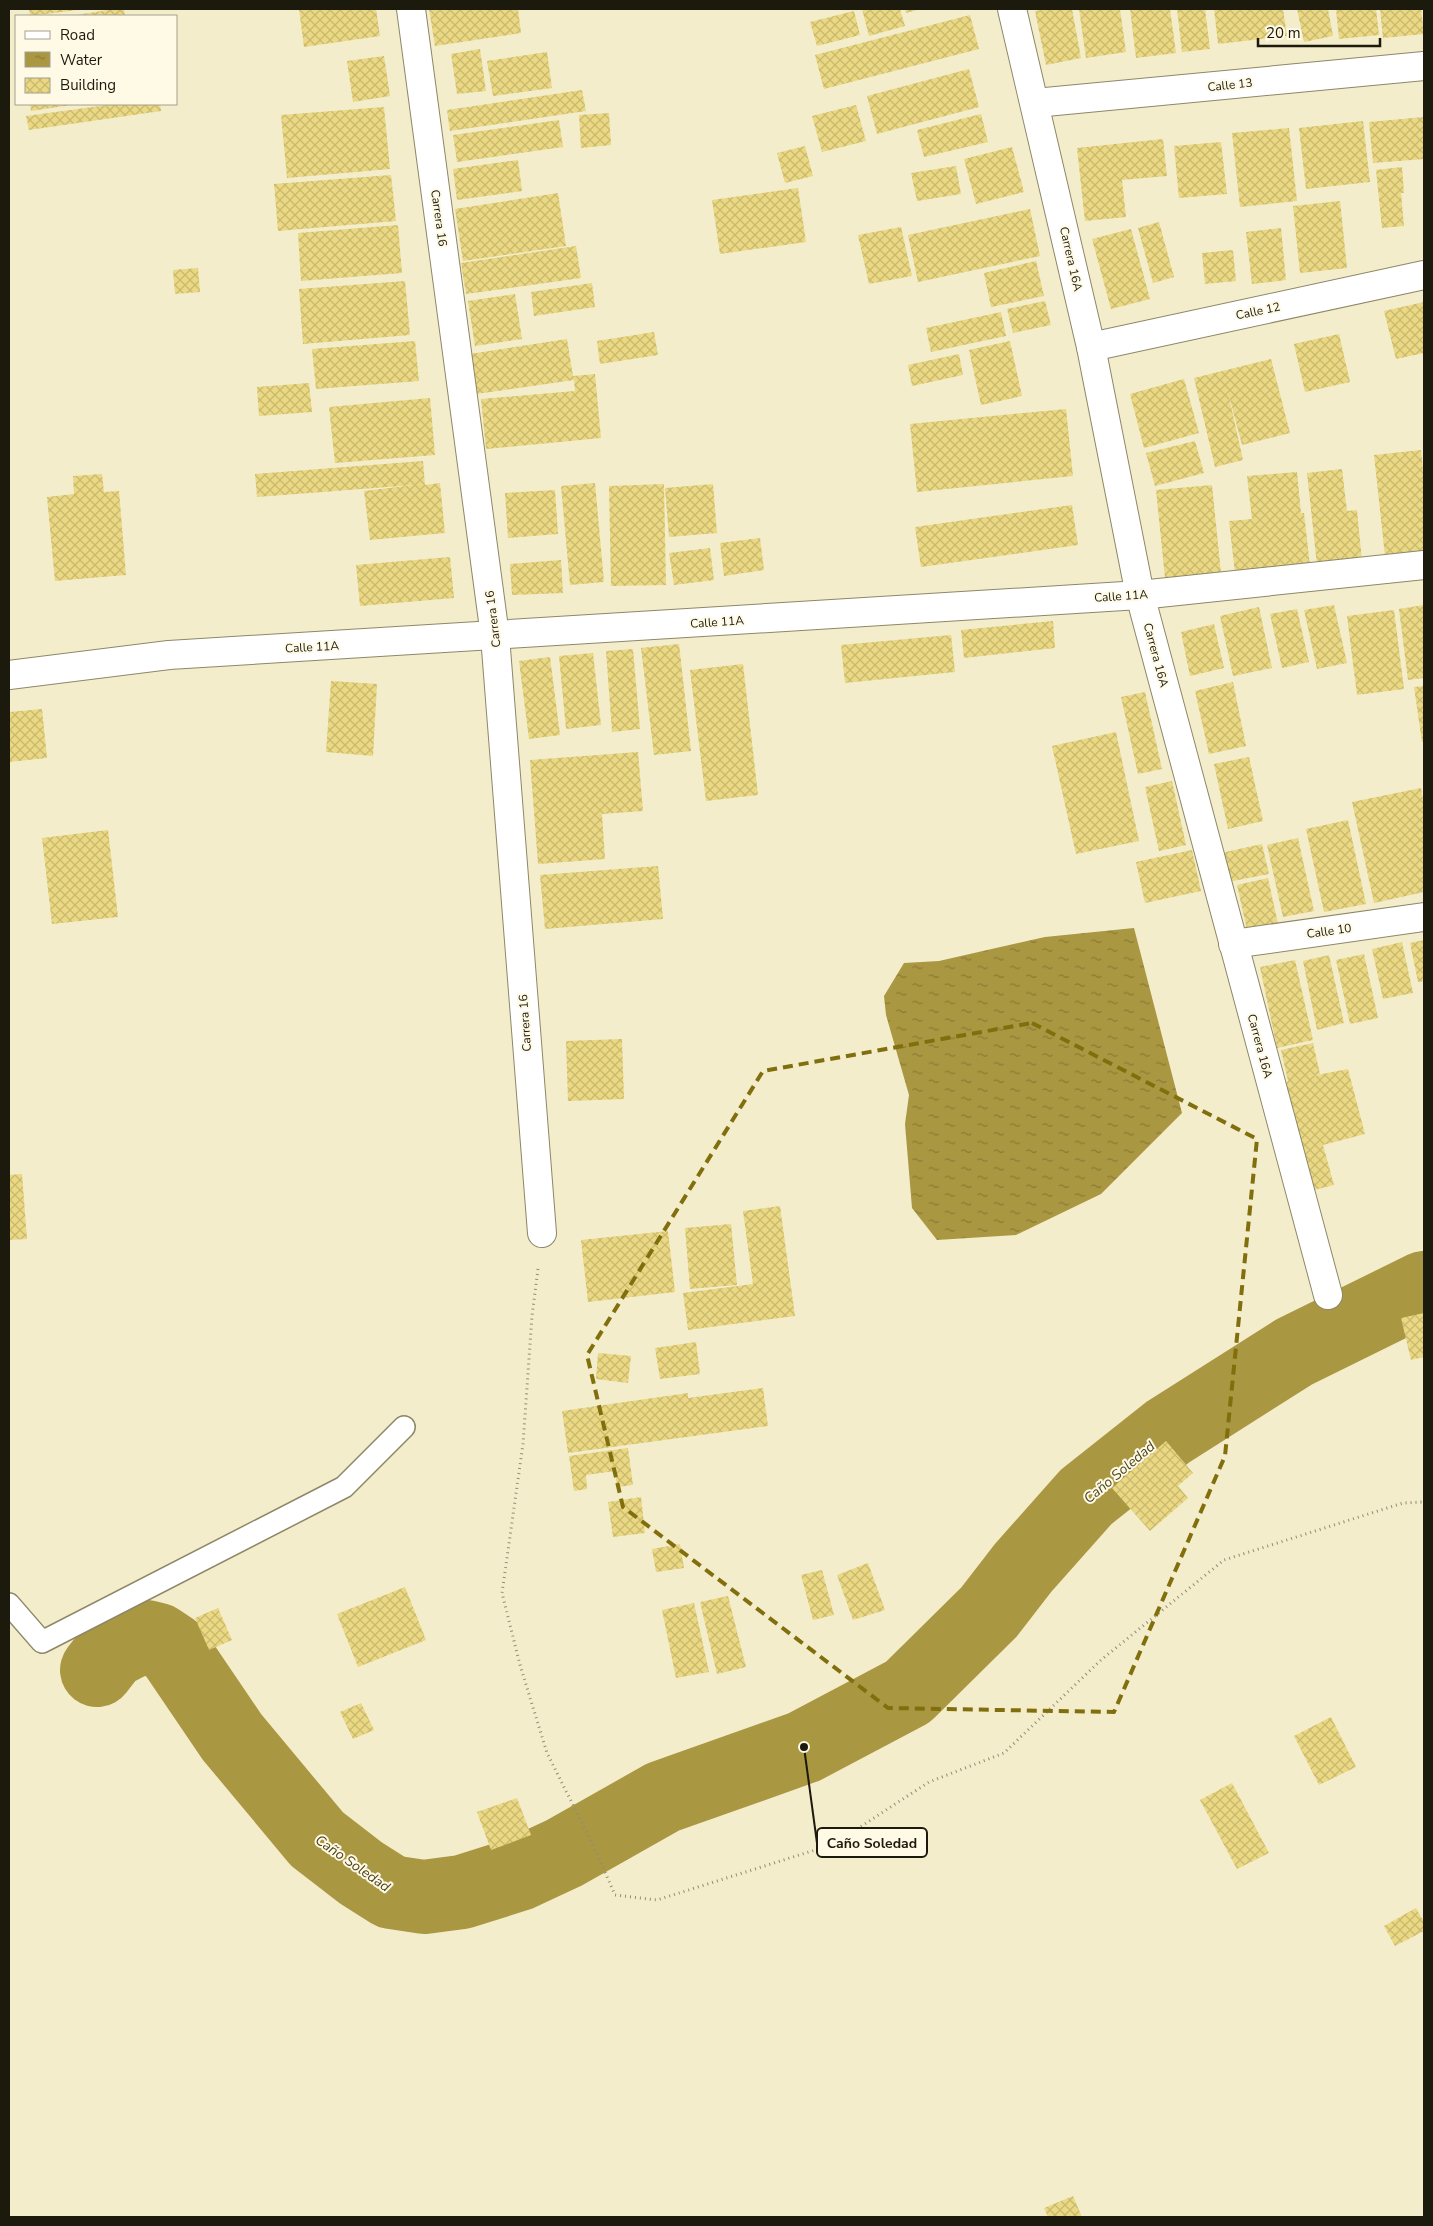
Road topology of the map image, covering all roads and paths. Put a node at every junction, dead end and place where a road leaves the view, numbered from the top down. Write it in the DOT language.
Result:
graph roads {
  1 [pos="411,9"];
  2 [pos="1012,9"];
  3 [pos="1424,66"];
  4 [pos="1035,103"];
  5 [pos="1424,275"];
  6 [pos="1091,347"];
  7 [pos="1424,565"];
  8 [pos="1140,595"];
  9 [pos="495,636"];
  10 [pos="9,675"];
  11 [pos="1424,917"];
  12 [pos="1233,944"];
  13 [pos="542,1233"];
  14 [pos="1328,1294"];
  15 [pos="404,1427"];
  16 [pos="1424,1502"];
  17 [pos="9,1604"];
  1 -- 9 [label="street, Carrera 16"];
  2 -- 4 [label="street, Carrera 16A"];
  3 -- 4 [label="street, Calle 13"];
  4 -- 6 [label="street, Carrera 16A"];
  5 -- 6 [label="street, Calle 12"];
  6 -- 8 [label="street, Carrera 16A"];
  7 -- 8 [label="street, Calle 11A"];
  8 -- 9 [label="street, Calle 11A"];
  8 -- 12 [label="street, Carrera 16A"];
  9 -- 10 [label="street, Calle 11A"];
  9 -- 13 [label="street, Carrera 16"];
  11 -- 12 [label="street, Calle 10"];
  12 -- 14 [label="street, Carrera 16A"];
  13 -- 16 [label="path"];
  15 -- 17 [label="lane"];
}
